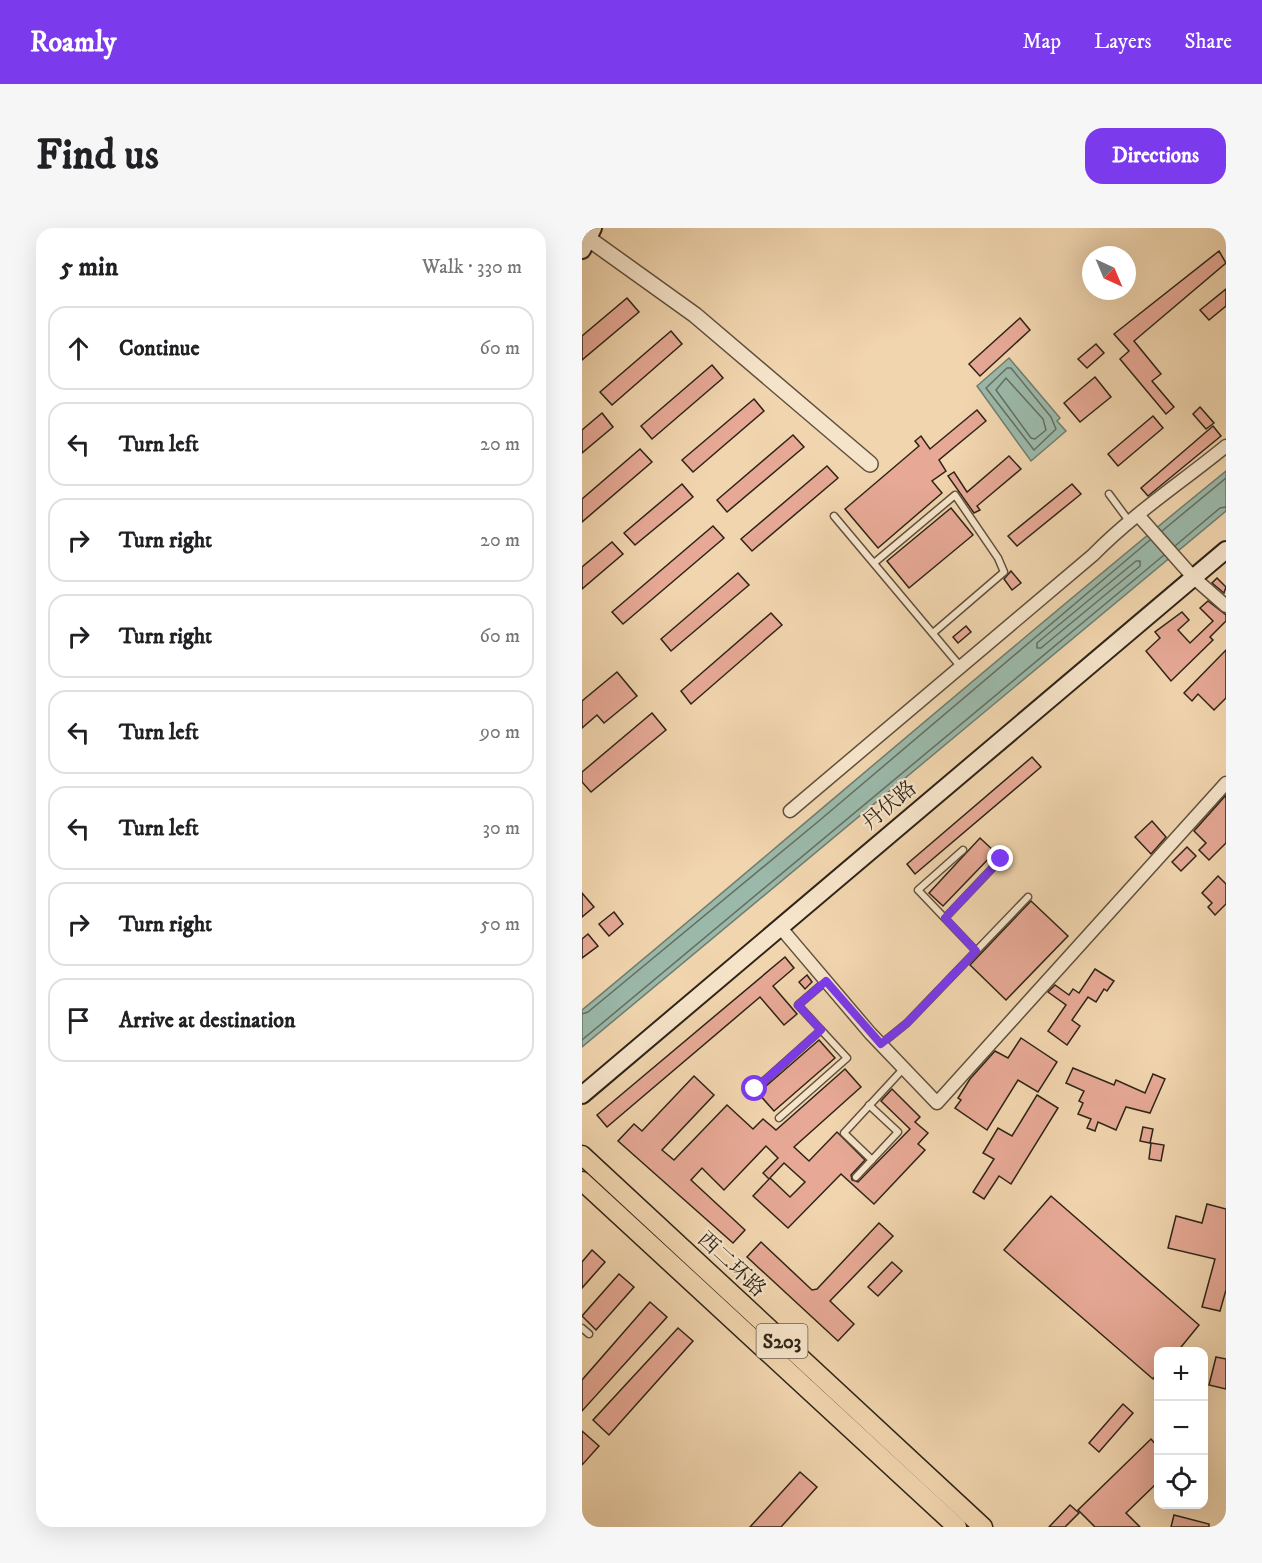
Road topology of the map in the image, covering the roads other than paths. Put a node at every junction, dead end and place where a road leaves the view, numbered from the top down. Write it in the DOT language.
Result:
graph roads {
  1 [pos="586,238"];
  2 [pos="1226,446"];
  3 [pos="870,464"];
  4 [pos="1109,494"];
  5 [pos="834,516"];
  6 [pos="1137,519"];
  7 [pos="1226,550"];
  8 [pos="874,563"];
  9 [pos="1193,577"];
  10 [pos="1226,606"];
  11 [pos="933,633"];
  12 [pos="960,666"];
  13 [pos="1226,783"];
  14 [pos="790,811"];
  15 [pos="963,850"];
  16 [pos="1001,859"];
  17 [pos="1028,897"];
  18 [pos="945,918"];
  19 [pos="780,927"];
  20 [pos="976,951"];
  21 [pos="826,981"];
  22 [pos="821,1030"];
  23 [pos="881,1044"];
  24 [pos="903,1068"];
  25 [pos="755,1089"];
  26 [pos="582,1095"];
  27 [pos="869,1105"];
  28 [pos="779,1118"];
  29 [pos="582,1155"];
  30 [pos="872,1160"];
  31 [pos="856,1177"];
  32 [pos="582,1181"];
  33 [pos="582,1328"];
  34 [pos="589,1334"];
  35 [pos="957,1527"];
  36 [pos="983,1527"];
  1 -- 3 [label="street"];
  2 -- 6 [label="street"];
  4 -- 6 [label="lane"];
  5 -- 8 [label="lane"];
  6 -- 9 [label="street"];
  6 -- 12 [label="street"];
  7 -- 9 [label="main road, 丹伏路"];
  8 -- 11 [label="lane"];
  8 -- 11 [label="lane"];
  9 -- 10 [label="street"];
  9 -- 19 [label="main road, 丹伏路"];
  11 -- 12 [label="lane"];
  12 -- 14 [label="street"];
  13 -- 24 [label="street"];
  15 -- 18 [label="lane"];
  16 -- 18 [label="lane"];
  17 -- 20 [label="lane"];
  18 -- 20 [label="lane"];
  19 -- 21 [label="street"];
  19 -- 26 [label="main road, 丹伏路"];
  20 -- 23 [label="lane"];
  21 -- 22 [label="lane"];
  21 -- 23 [label="street"];
  22 -- 25 [label="lane"];
  22 -- 28 [label="lane"];
  23 -- 24 [label="street"];
  24 -- 27 [label="lane"];
  27 -- 30 [label="lane"];
  27 -- 30 [label="lane"];
  29 -- 36 [label="main road, 西二环路 / S203"];
  30 -- 31 [label="lane"];
  32 -- 35 [label="main road, 西二环路 / S203"];
  33 -- 34 [label="lane"];
}
